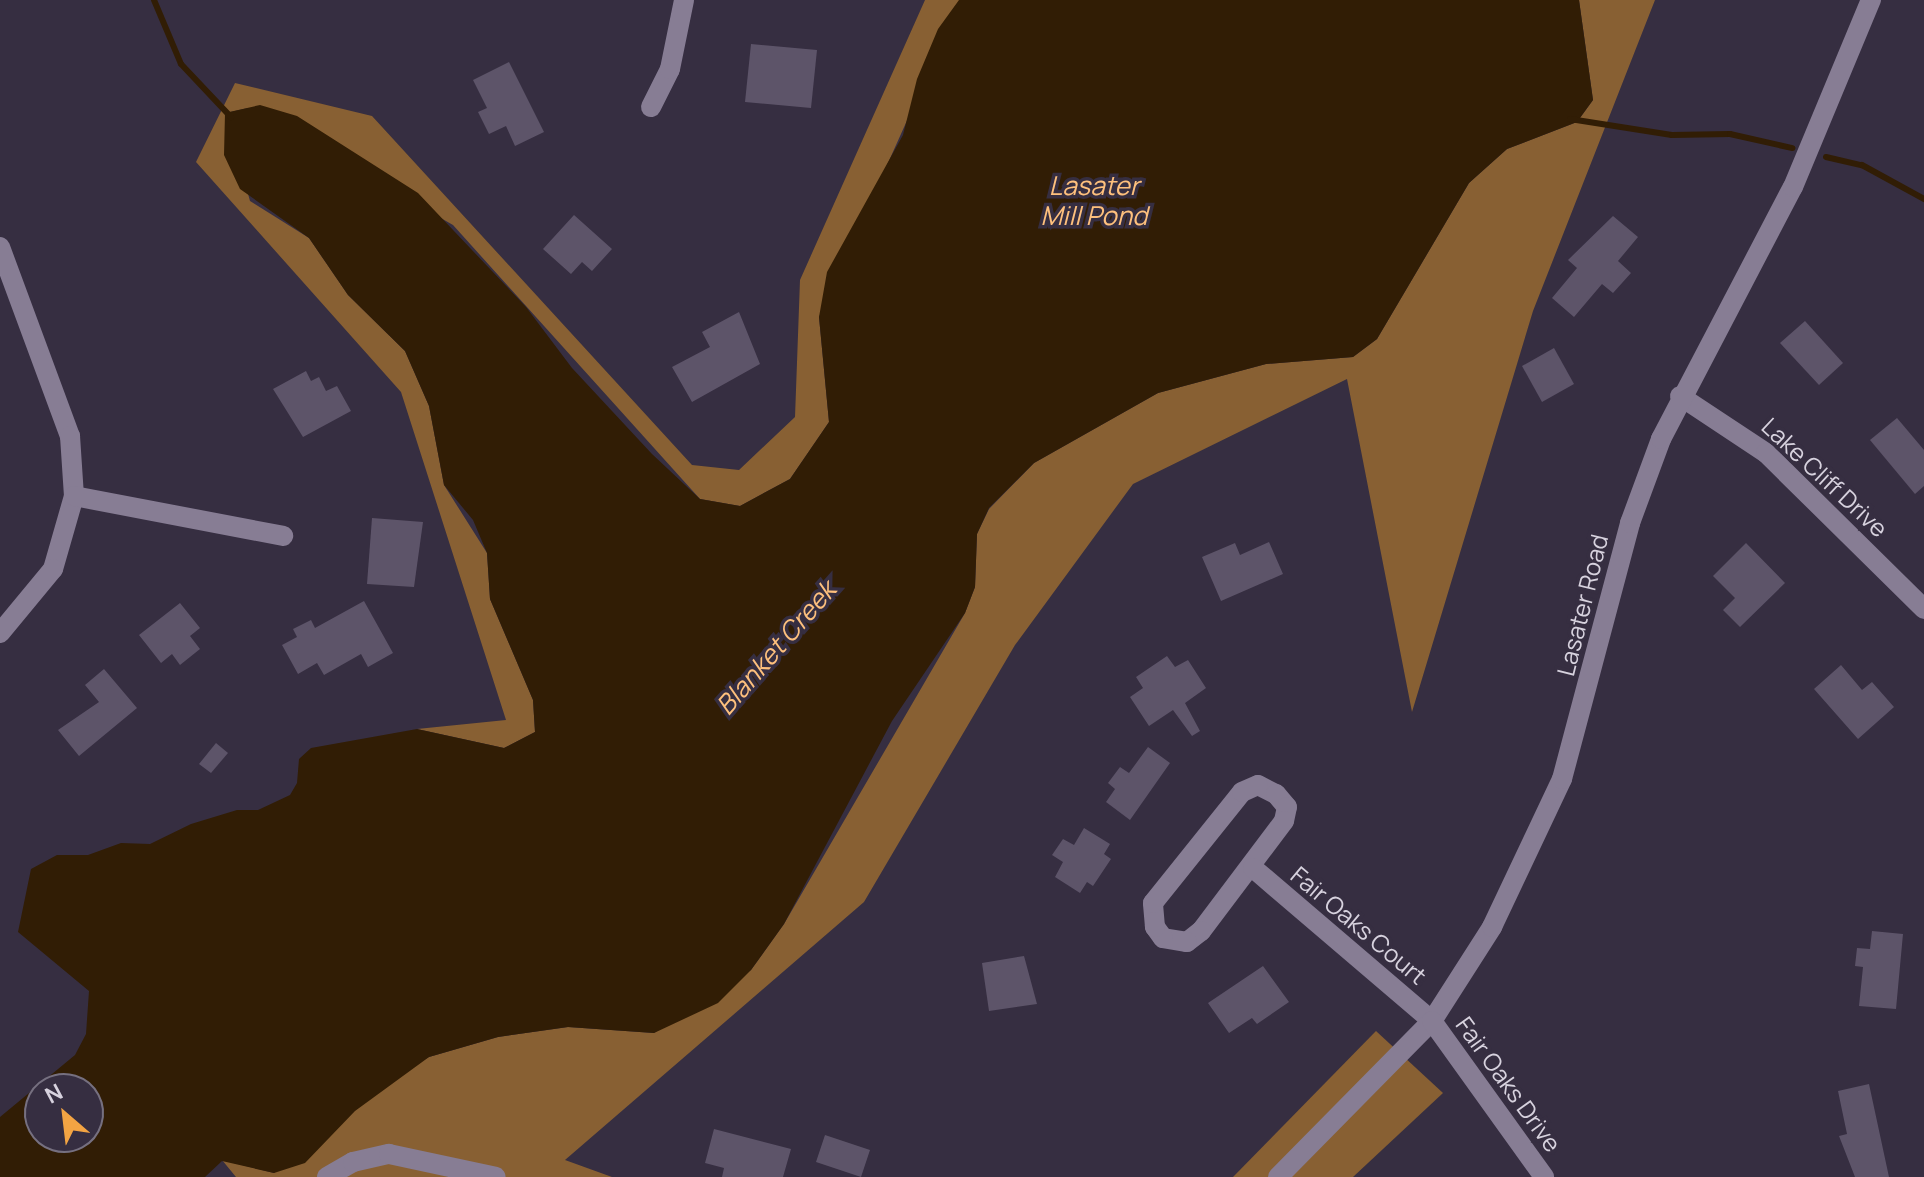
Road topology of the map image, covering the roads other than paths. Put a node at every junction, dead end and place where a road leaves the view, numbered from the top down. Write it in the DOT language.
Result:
graph roads {
  1 [pos="684,0"];
  2 [pos="1871,0"];
  3 [pos="651,107"];
  4 [pos="0,247"];
  5 [pos="1680,396"];
  6 [pos="74,496"];
  7 [pos="283,536"];
  8 [pos="1924,609"];
  9 [pos="0,633"];
  10 [pos="1253,868"];
  11 [pos="1432,1021"];
  12 [pos="327,1177"];
  13 [pos="496,1177"];
  14 [pos="1278,1177"];
  15 [pos="1544,1177"];
  1 -- 3 [label="street"];
  2 -- 5 [label="street, Lasater Road"];
  4 -- 6 [label="street"];
  5 -- 8 [label="street, Lake Cliff Drive"];
  5 -- 11 [label="street, Lasater Road"];
  6 -- 7 [label="street"];
  6 -- 9 [label="street"];
  10 -- 10 [label="street"];
  10 -- 11 [label="street, Fair Oaks Court"];
  11 -- 14 [label="street, Lasater Road"];
  11 -- 15 [label="street, Fair Oaks Drive"];
  12 -- 13 [label="street"];
}
